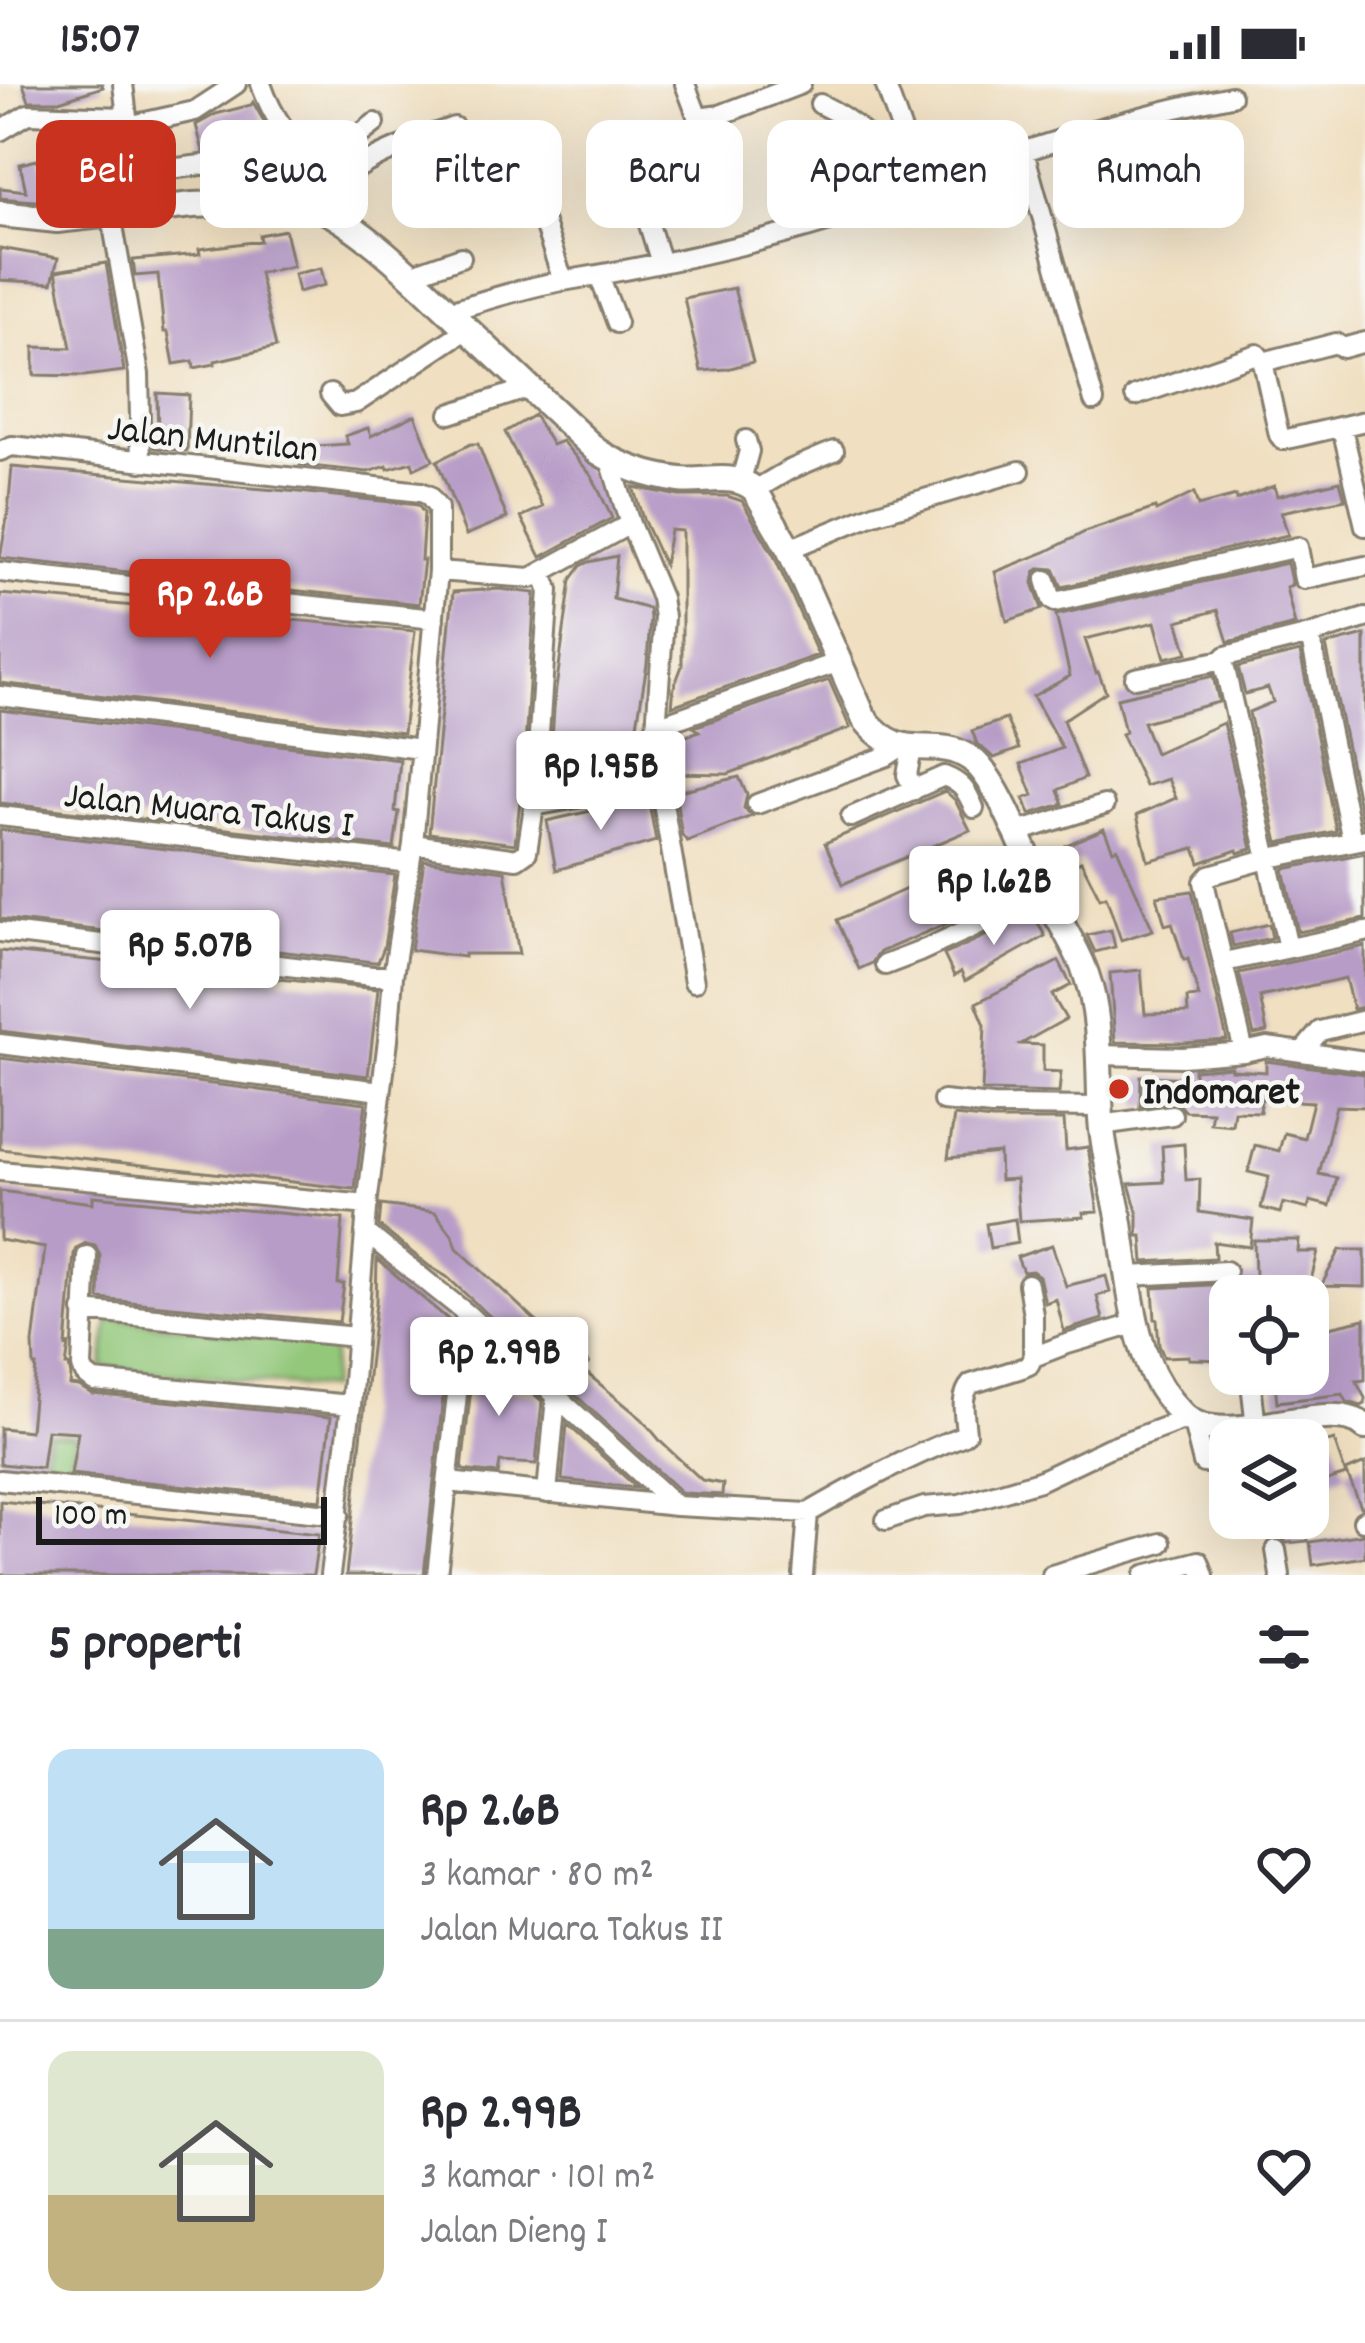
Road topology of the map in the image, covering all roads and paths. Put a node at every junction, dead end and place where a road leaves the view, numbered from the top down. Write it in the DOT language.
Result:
graph roads {
  1 [pos="123,84"];
  2 [pos="236,84"];
  3 [pos="261,84"];
  4 [pos="685,84"];
  5 [pos="801,84"];
  6 [pos="884,84"];
  7 [pos="1232,96"];
  8 [pos="820,104"];
  9 [pos="115,120"];
  10 [pos="130,120"];
  11 [pos="136,120"];
  12 [pos="277,120"];
  13 [pos="851,120"];
  14 [pos="895,120"];
  15 [pos="375,123"];
  16 [pos="368,128"];
  17 [pos="0,131"];
  18 [pos="1029,151"];
  19 [pos="1029,170"];
  20 [pos="0,214"];
  21 [pos="36,218"];
  22 [pos="113,228"];
  23 [pos="350,228"];
  24 [pos="546,228"];
  25 [pos="651,228"];
  26 [pos="803,228"];
  27 [pos="460,257"];
  28 [pos="662,263"];
  29 [pos="598,275"];
  30 [pos="413,278"];
  31 [pos="563,281"];
  32 [pos="448,311"];
  33 [pos="617,323"];
  34 [pos="467,329"];
  35 [pos="1365,342"];
  36 [pos="1263,362"];
  37 [pos="529,388"];
  38 [pos="330,394"];
  39 [pos="1136,396"];
  40 [pos="1094,401"];
  41 [pos="450,414"];
  42 [pos="1365,422"];
  43 [pos="1342,428"];
  44 [pos="746,440"];
  45 [pos="0,451"];
  46 [pos="834,451"];
  47 [pos="610,460"];
  48 [pos="141,462"];
  49 [pos="1020,471"];
  50 [pos="748,485"];
  51 [pos="1362,501"];
  52 [pos="630,524"];
  53 [pos="1365,526"];
  54 [pos="789,549"];
  55 [pos="1365,566"];
  56 [pos="439,571"];
  57 [pos="0,572"];
  58 [pos="543,573"];
  59 [pos="1046,580"];
  60 [pos="1365,618"];
  61 [pos="434,619"];
  62 [pos="1310,635"];
  63 [pos="1224,658"];
  64 [pos="839,662"];
  65 [pos="1135,678"];
  66 [pos="0,696"];
  67 [pos="657,726"];
  68 [pos="906,748"];
  69 [pos="421,749"];
  70 [pos="652,784"];
  71 [pos="914,790"];
  72 [pos="757,804"];
  73 [pos="1104,805"];
  74 [pos="534,806"];
  75 [pos="974,808"];
  76 [pos="0,816"];
  77 [pos="851,817"];
  78 [pos="1015,833"];
  79 [pos="1359,840"];
  80 [pos="412,854"];
  81 [pos="1270,858"];
  82 [pos="1044,894"];
  83 [pos="0,932"];
  84 [pos="1365,932"];
  85 [pos="1288,948"];
  86 [pos="1224,962"];
  87 [pos="885,965"];
  88 [pos="393,976"];
  89 [pos="694,982"];
  90 [pos="1365,1021"];
  91 [pos="0,1045"];
  92 [pos="1244,1052"];
  93 [pos="1303,1052"];
  94 [pos="1098,1054"];
  95 [pos="1365,1061"];
  96 [pos="381,1091"];
  97 [pos="943,1101"];
  98 [pos="1172,1115"];
  99 [pos="1101,1116"];
  100 [pos="0,1171"];
  101 [pos="368,1205"];
  102 [pos="365,1232"];
  103 [pos="87,1256"];
  104 [pos="1226,1271"];
  105 [pos="1129,1276"];
  106 [pos="1028,1284"];
  107 [pos="82,1311"];
  108 [pos="466,1313"];
  109 [pos="1138,1323"];
  110 [pos="356,1336"];
  111 [pos="1034,1357"];
  112 [pos="556,1397"];
  113 [pos="351,1405"];
  114 [pos="1312,1419"];
  115 [pos="1190,1421"];
  116 [pos="1365,1425"];
  117 [pos="1209,1426"];
  118 [pos="1203,1463"];
  119 [pos="0,1480"];
  120 [pos="448,1482"];
  121 [pos="547,1493"];
  122 [pos="676,1506"];
  123 [pos="808,1513"];
  124 [pos="339,1515"];
  125 [pos="886,1520"];
  126 [pos="1161,1544"];
  127 [pos="1276,1550"];
  128 [pos="330,1575"];
  129 [pos="438,1575"];
  130 [pos="803,1575"];
  131 [pos="1052,1575"];
  132 [pos="1145,1575"];
  133 [pos="1204,1575"];
  134 [pos="1280,1575"];
  1 -- 10 [label="street"];
  2 -- 11 [label="street"];
  3 -- 12 [label="street"];
  4 -- 5 [label="street"];
  6 -- 14 [label="street"];
  7 -- 18 [label="street"];
  8 -- 13 [label="street"];
  9 -- 17 [label="street"];
  15 -- 16 [label="street"];
  19 -- 40 [label="street"];
  20 -- 21 [label="main road"];
  22 -- 48 [label="street"];
  23 -- 30 [label="main road"];
  24 -- 31 [label="street"];
  25 -- 28 [label="street"];
  26 -- 28 [label="street"];
  27 -- 30 [label="street"];
  28 -- 29 [label="street"];
  29 -- 31 [label="street"];
  29 -- 33 [label="street"];
  30 -- 32 [label="main road"];
  31 -- 32 [label="street"];
  32 -- 34 [label="main road"];
  34 -- 37 [label="main road"];
  34 -- 38 [label="street"];
  35 -- 36 [label="street"];
  36 -- 39 [label="street"];
  36 -- 43 [label="street"];
  37 -- 41 [label="street"];
  37 -- 47 [label="main road"];
  42 -- 43 [label="street"];
  43 -- 51 [label="street"];
  44 -- 50 [label="street"];
  45 -- 48 [label="street, Jalan Muntilan"];
  46 -- 50 [label="street"];
  47 -- 50 [label="main road"];
  47 -- 52 [label="street"];
  48 -- 56 [label="street, Jalan Muntilan"];
  49 -- 54 [label="street"];
  50 -- 54 [label="main road"];
  51 -- 53 [label="street"];
  52 -- 58 [label="street"];
  52 -- 67 [label="street"];
  54 -- 64 [label="main road"];
  55 -- 59 [label="street"];
  56 -- 58 [label="street"];
  56 -- 61 [label="street"];
  57 -- 61 [label="street"];
  58 -- 74 [label="street"];
  60 -- 62 [label="street"];
  61 -- 69 [label="street"];
  62 -- 63 [label="street"];
  62 -- 79 [label="street"];
  63 -- 65 [label="street"];
  63 -- 81 [label="street"];
  64 -- 67 [label="street"];
  64 -- 68 [label="main road"];
  66 -- 69 [label="street"];
  67 -- 70 [label="street"];
  68 -- 71 [label="street"];
  68 -- 72 [label="street"];
  68 -- 78 [label="main road"];
  69 -- 80 [label="street"];
  70 -- 74 [label="street"];
  70 -- 89 [label="street"];
  71 -- 75 [label="street"];
  71 -- 77 [label="street"];
  73 -- 78 [label="street"];
  74 -- 80 [label="street, Jalan Muara Takus I"];
  76 -- 80 [label="street, Jalan Muara Takus I"];
  78 -- 82 [label="main road"];
  79 -- 81 [label="street"];
  80 -- 88 [label="street"];
  81 -- 85 [label="street"];
  81 -- 86 [label="street"];
  82 -- 87 [label="street"];
  82 -- 94 [label="main road"];
  83 -- 88 [label="street"];
  84 -- 85 [label="street"];
  85 -- 86 [label="street"];
  86 -- 92 [label="street"];
  88 -- 96 [label="street"];
  90 -- 93 [label="street"];
  91 -- 96 [label="street"];
  92 -- 93 [label="street"];
  92 -- 94 [label="street"];
  93 -- 95 [label="street"];
  94 -- 99 [label="main road"];
  96 -- 101 [label="street"];
  97 -- 99 [label="street"];
  98 -- 99 [label="street"];
  99 -- 105 [label="main road"];
  100 -- 101 [label="street"];
  101 -- 102 [label="street"];
  102 -- 108 [label="street"];
  102 -- 110 [label="street"];
  103 -- 107 [label="street"];
  104 -- 105 [label="street"];
  105 -- 109 [label="main road"];
  106 -- 111 [label="street"];
  107 -- 110 [label="street"];
  107 -- 113 [label="street"];
  108 -- 112 [label="street"];
  108 -- 120 [label="street"];
  109 -- 111 [label="street"];
  109 -- 115 [label="main road"];
  110 -- 113 [label="street"];
  111 -- 123 [label="street"];
  112 -- 121 [label="street"];
  112 -- 122 [label="street"];
  113 -- 124 [label="street"];
  114 -- 116 [label="main road"];
  115 -- 117 [label="main road"];
  115 -- 118 [label="street"];
  115 -- 125 [label="street"];
  119 -- 124 [label="street"];
  120 -- 121 [label="street"];
  120 -- 129 [label="street"];
  121 -- 122 [label="street"];
  122 -- 123 [label="street"];
  123 -- 130 [label="street"];
  124 -- 128 [label="street"];
  126 -- 131 [label="street"];
  127 -- 134 [label="street"];
  132 -- 133 [label="street"];
}
